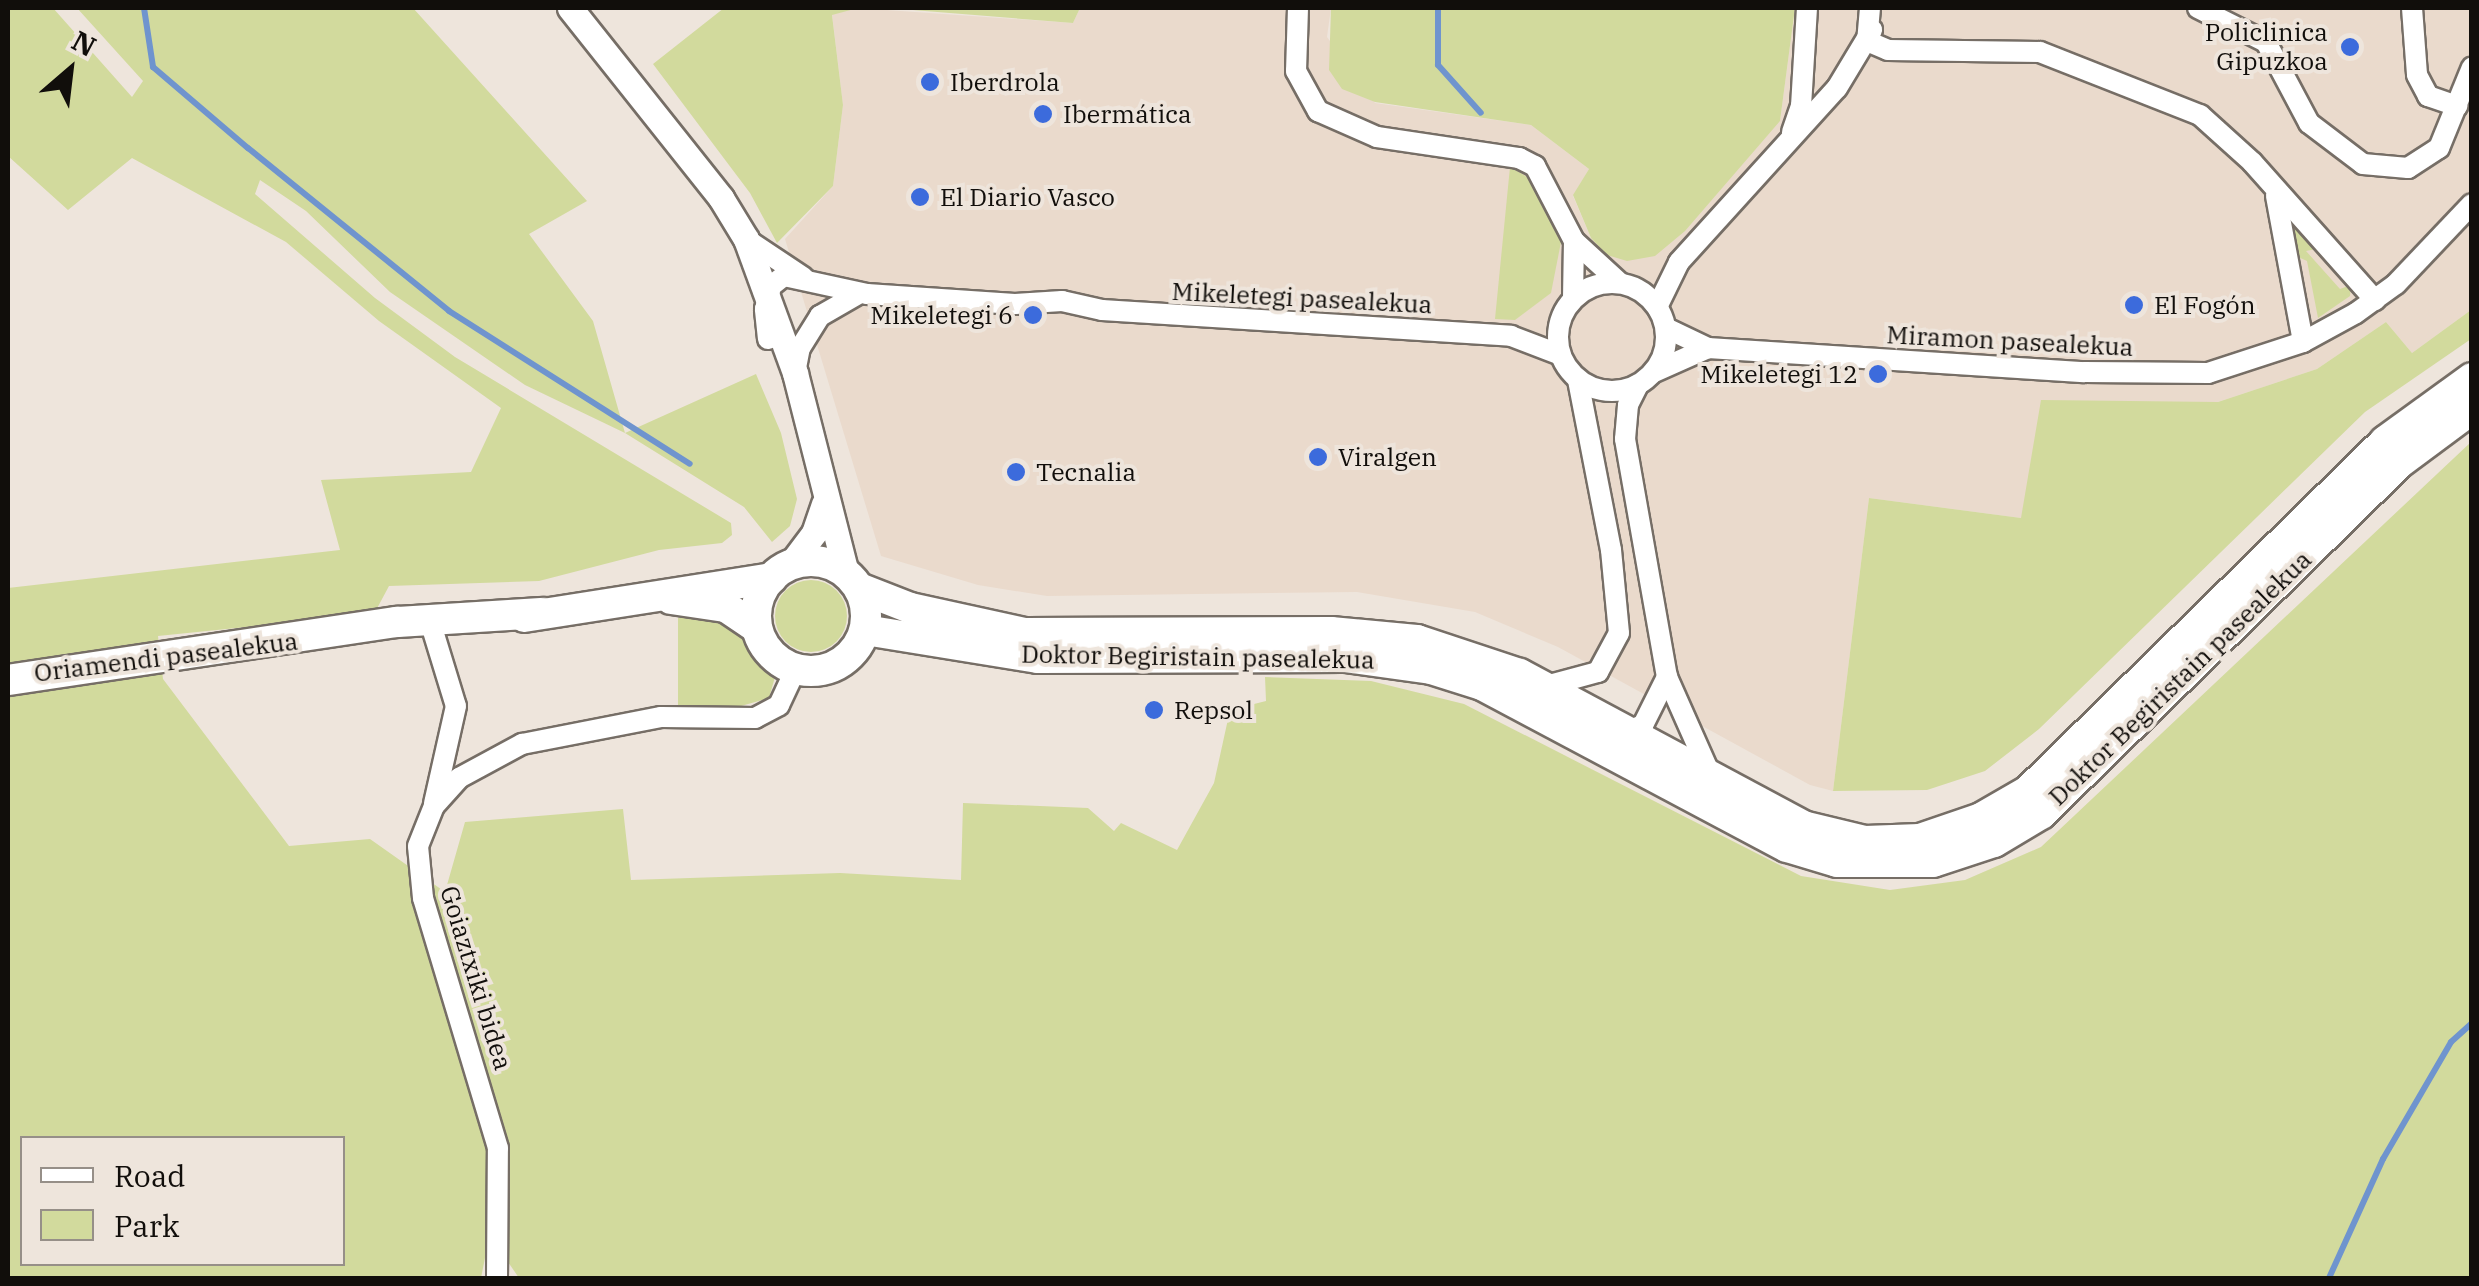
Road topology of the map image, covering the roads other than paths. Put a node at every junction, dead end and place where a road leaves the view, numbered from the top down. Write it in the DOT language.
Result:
graph roads {
  1 [pos="552,8"];
  2 [pos="570,8"];
  3 [pos="1298,8"];
  4 [pos="1806,8"];
  5 [pos="1870,8"];
  6 [pos="1883,8"];
  7 [pos="2198,8"];
  8 [pos="2412,8"];
  9 [pos="1867,40"];
  10 [pos="2472,67"];
  11 [pos="2457,106"];
  12 [pos="1789,138"];
  13 [pos="2276,194"];
  14 [pos="2472,204"];
  15 [pos="746,239"];
  16 [pos="1574,241"];
  17 [pos="1680,262"];
  18 [pos="808,280"];
  19 [pos="1626,284"];
  20 [pos="860,293"];
  21 [pos="770,297"];
  22 [pos="2375,300"];
  23 [pos="1568,306"];
  24 [pos="1658,307"];
  25 [pos="1666,328"];
  26 [pos="1511,336"];
  27 [pos="768,339"];
  28 [pos="2303,342"];
  29 [pos="1708,348"];
  30 [pos="1560,355"];
  31 [pos="795,373"];
  32 [pos="1646,378"];
  33 [pos="2472,378"];
  34 [pos="1578,380"];
  35 [pos="2472,409"];
  36 [pos="801,416"];
  37 [pos="824,504"];
  38 [pos="781,572"];
  39 [pos="853,581"];
  40 [pos="664,598"];
  41 [pos="542,613"];
  42 [pos="757,628"];
  43 [pos="865,630"];
  44 [pos="433,631"];
  45 [pos="325,637"];
  46 [pos="796,669"];
  47 [pos="1667,677"];
  48 [pos="8,680"];
  49 [pos="1534,697"];
  50 [pos="1630,733"];
  51 [pos="1712,778"];
  52 [pos="434,806"];
  53 [pos="498,1278"];
  1 -- 27 [label="street"];
  2 -- 15 [label="street"];
  3 -- 16 [label="street"];
  4 -- 12 [label="street"];
  5 -- 9 [label="street"];
  6 -- 9 [label="street"];
  7 -- 11 [label="street"];
  8 -- 11 [label="street"];
  9 -- 12 [label="street"];
  9 -- 13 [label="street"];
  10 -- 11 [label="street"];
  12 -- 17 [label="street"];
  13 -- 22 [label="street"];
  13 -- 28 [label="street"];
  14 -- 22 [label="street, Miramon pasealekua"];
  15 -- 18 [label="street, Mikeletegi pasealekua"];
  15 -- 21 [label="street"];
  16 -- 19 [label="street"];
  16 -- 23 [label="street"];
  17 -- 19 [label="street"];
  17 -- 24 [label="street"];
  18 -- 20 [label="street, Mikeletegi pasealekua"];
  18 -- 21 [label="street"];
  19 -- 23 [label="street"];
  19 -- 24 [label="street"];
  20 -- 26 [label="street, Mikeletegi pasealekua"];
  20 -- 31 [label="street"];
  21 -- 27 [label="street"];
  21 -- 31 [label="street"];
  22 -- 28 [label="street, Miramon pasealekua"];
  23 -- 26 [label="street, Mikeletegi pasealekua"];
  23 -- 30 [label="street"];
  24 -- 25 [label="street"];
  25 -- 29 [label="street, Miramon pasealekua"];
  25 -- 32 [label="street"];
  26 -- 30 [label="street, Mikeletegi pasealekua"];
  27 -- 36 [label="street"];
  28 -- 29 [label="street, Miramon pasealekua"];
  29 -- 32 [label="street, Miramon pasealekua"];
  30 -- 34 [label="street"];
  31 -- 36 [label="street"];
  32 -- 34 [label="street"];
  32 -- 47 [label="street"];
  33 -- 51 [label="main road, Doktor Begiristain pasealekua"];
  34 -- 49 [label="street"];
  35 -- 49 [label="main road, Doktor Begiristain pasealekua"];
  36 -- 37 [label="street"];
  37 -- 38 [label="street"];
  37 -- 39 [label="street"];
  38 -- 39 [label="main road"];
  38 -- 40 [label="main road, Oriamendi pasealekua"];
  38 -- 42 [label="main road"];
  39 -- 43 [label="main road"];
  39 -- 49 [label="main road"];
  40 -- 41 [label="main road, Oriamendi pasealekua"];
  40 -- 42 [label="main road"];
  41 -- 44 [label="main road, Oriamendi pasealekua"];
  41 -- 45 [label="main road, Oriamendi pasealekua"];
  42 -- 46 [label="main road"];
  43 -- 46 [label="main road"];
  43 -- 49 [label="main road, Doktor Begiristain pasealekua"];
  44 -- 45 [label="main road, Oriamendi pasealekua"];
  44 -- 52 [label="street"];
  45 -- 48 [label="main road, Oriamendi pasealekua"];
  46 -- 52 [label="street, Goiaztxiki bidea"];
  47 -- 50 [label="street"];
  47 -- 51 [label="street"];
  49 -- 50 [label="main road, Doktor Begiristain pasealekua"];
  50 -- 51 [label="main road, Doktor Begiristain pasealekua"];
  52 -- 53 [label="street, Goiaztxiki bidea"];
}
